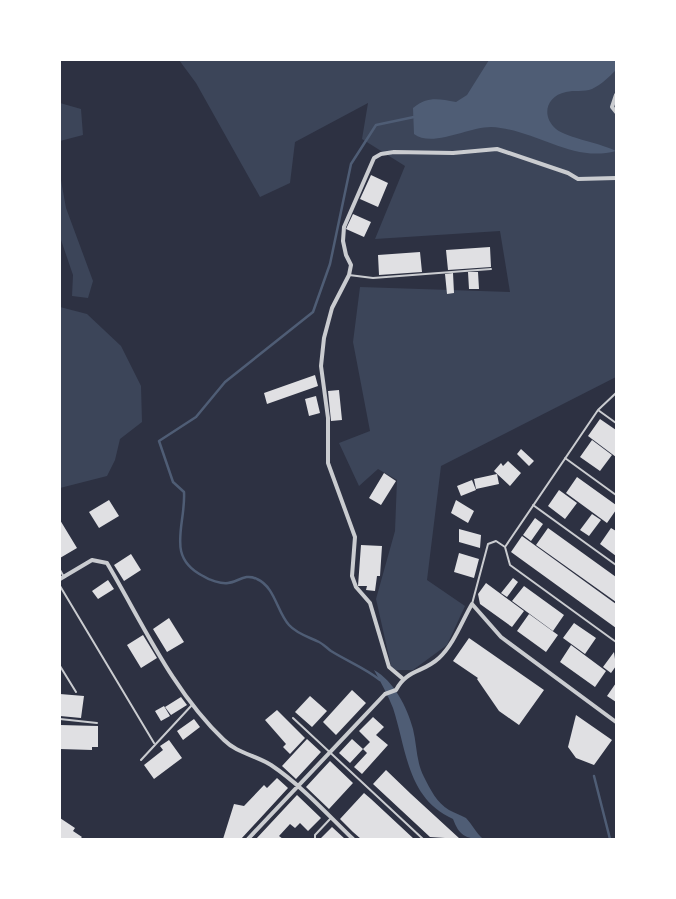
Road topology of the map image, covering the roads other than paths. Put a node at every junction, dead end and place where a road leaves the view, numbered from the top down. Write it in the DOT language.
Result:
graph roads {
  1 [pos="616,95"];
  2 [pos="616,112"];
  3 [pos="616,178"];
  4 [pos="491,269"];
  5 [pos="349,274"];
  6 [pos="616,392"];
  7 [pos="598,410"];
  8 [pos="616,423"];
  9 [pos="565,458"];
  10 [pos="616,495"];
  11 [pos="533,505"];
  12 [pos="505,547"];
  13 [pos="616,565"];
  14 [pos="60,570"];
  15 [pos="62,578"];
  16 [pos="60,586"];
  17 [pos="472,604"];
  18 [pos="616,642"];
  19 [pos="60,666"];
  20 [pos="402,678"];
  21 [pos="76,692"];
  22 [pos="193,704"];
  23 [pos="293,718"];
  24 [pos="60,719"];
  25 [pos="616,722"];
  26 [pos="97,723"];
  27 [pos="154,743"];
  28 [pos="330,752"];
  29 [pos="141,760"];
  30 [pos="297,786"];
  31 [pos="331,818"];
  32 [pos="248,839"];
  33 [pos="315,839"];
  34 [pos="353,839"];
  35 [pos="423,839"];
  1 -- 2 [label="street"];
  3 -- 5 [label="street"];
  4 -- 5 [label="lane"];
  5 -- 20 [label="street"];
  6 -- 7 [label="lane"];
  7 -- 8 [label="lane"];
  7 -- 9 [label="lane"];
  9 -- 10 [label="lane"];
  9 -- 11 [label="lane"];
  11 -- 12 [label="lane"];
  11 -- 13 [label="lane"];
  12 -- 17 [label="lane"];
  12 -- 18 [label="lane"];
  14 -- 15 [label="lane"];
  15 -- 22 [label="street"];
  16 -- 27 [label="lane"];
  17 -- 20 [label="street"];
  17 -- 25 [label="street"];
  19 -- 21 [label="lane"];
  20 -- 28 [label="street"];
  22 -- 27 [label="lane"];
  22 -- 30 [label="street"];
  23 -- 28 [label="lane"];
  24 -- 26 [label="lane"];
  27 -- 29 [label="lane"];
  28 -- 30 [label="street"];
  28 -- 35 [label="lane"];
  30 -- 31 [label="street"];
  30 -- 32 [label="street"];
  31 -- 33 [label="lane"];
  31 -- 34 [label="street"];
}
